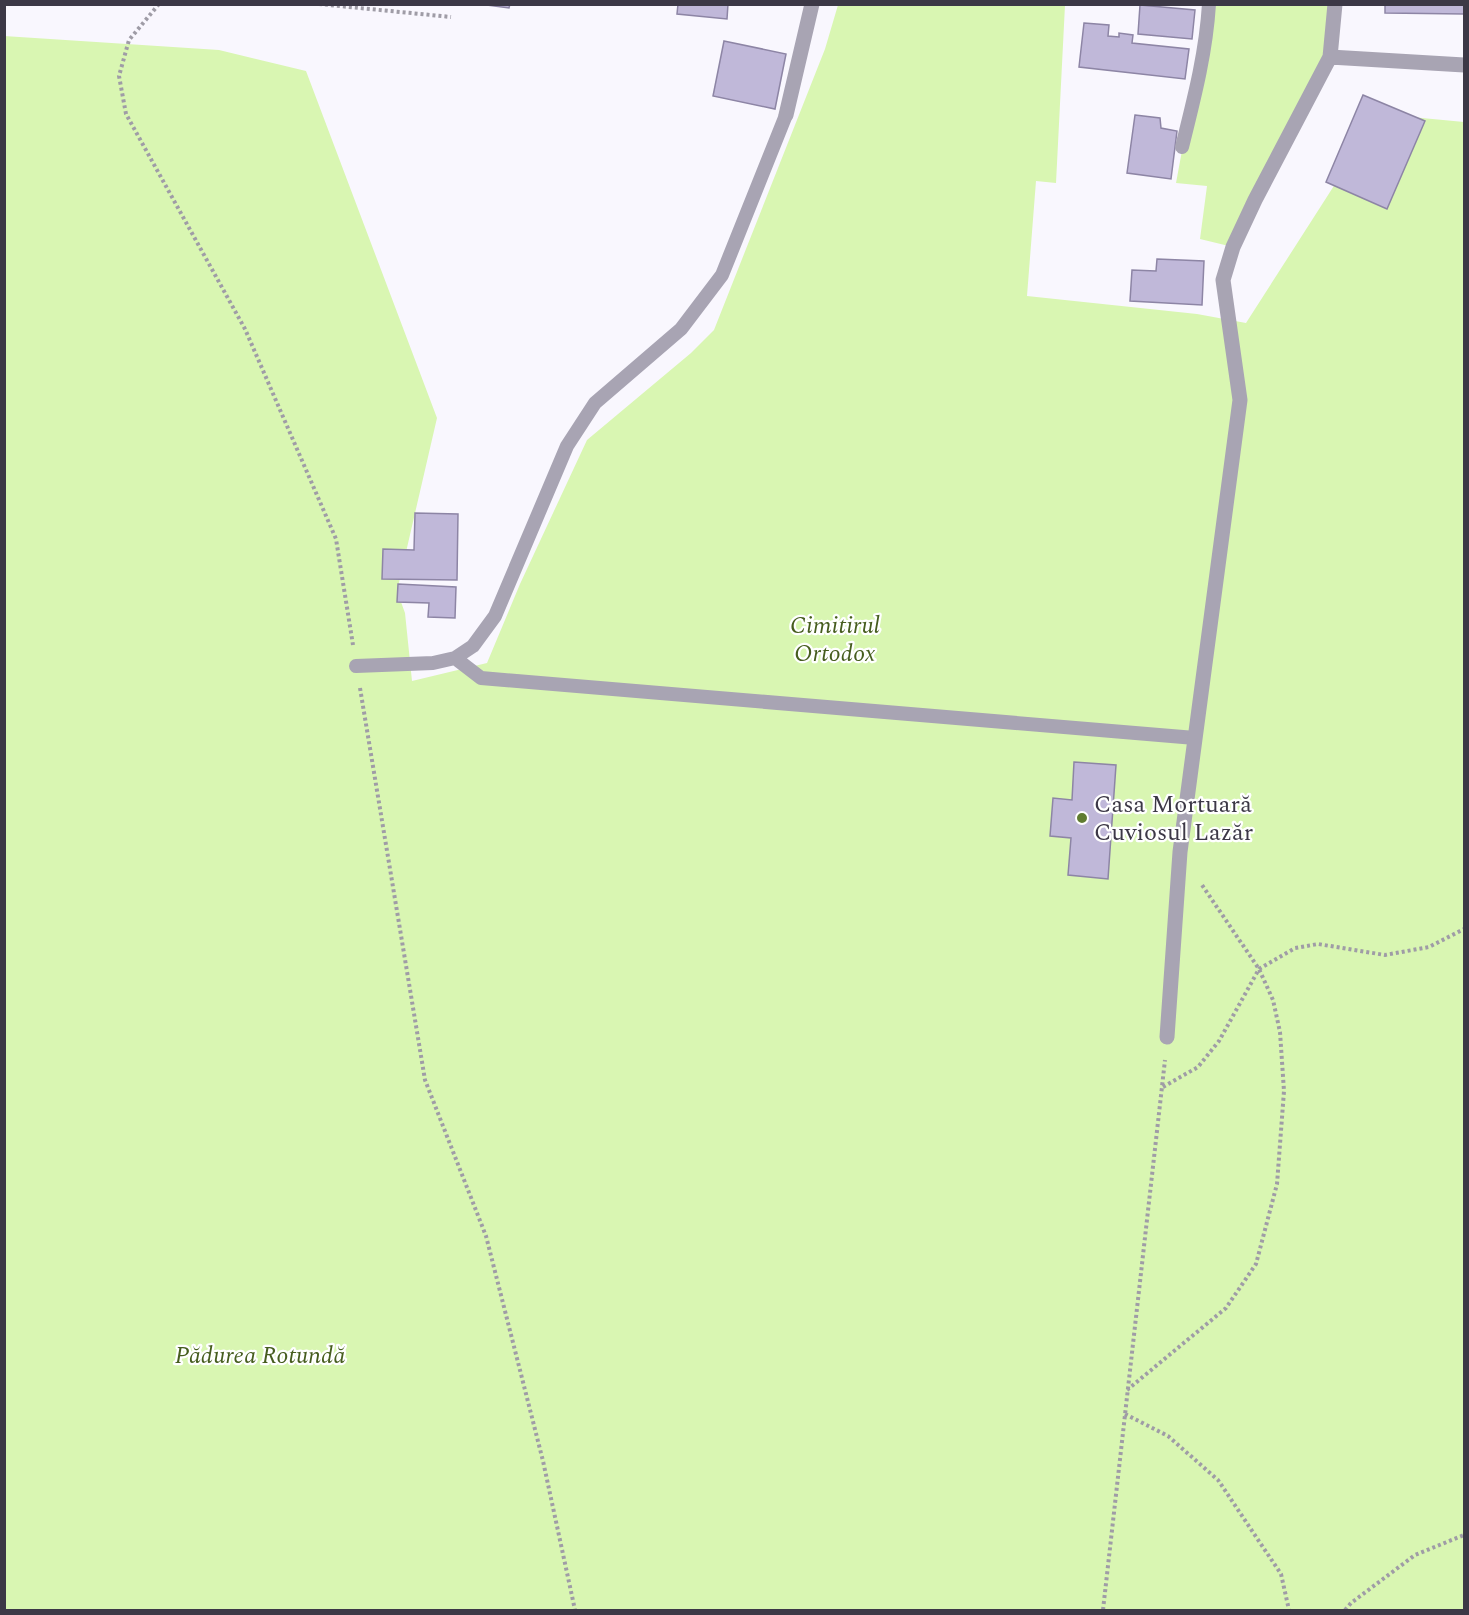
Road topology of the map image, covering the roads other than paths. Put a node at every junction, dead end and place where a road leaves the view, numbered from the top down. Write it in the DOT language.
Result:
graph roads {
  1 [pos="812,4"];
  2 [pos="1209,4"];
  3 [pos="1335,4"];
  4 [pos="1330,57"];
  5 [pos="1464,66"];
  6 [pos="786,115"];
  7 [pos="1182,147"];
  8 [pos="455,658"];
  9 [pos="356,666"];
  10 [pos="1195,738"];
  11 [pos="1167,1036"];
  1 -- 6 [label="street"];
  2 -- 7 [label="lane"];
  3 -- 4 [label="street"];
  4 -- 5 [label="street"];
  4 -- 10 [label="street"];
  6 -- 8 [label="lane"];
  8 -- 9 [label="lane"];
  8 -- 10 [label="lane"];
  10 -- 11 [label="street"];
}
